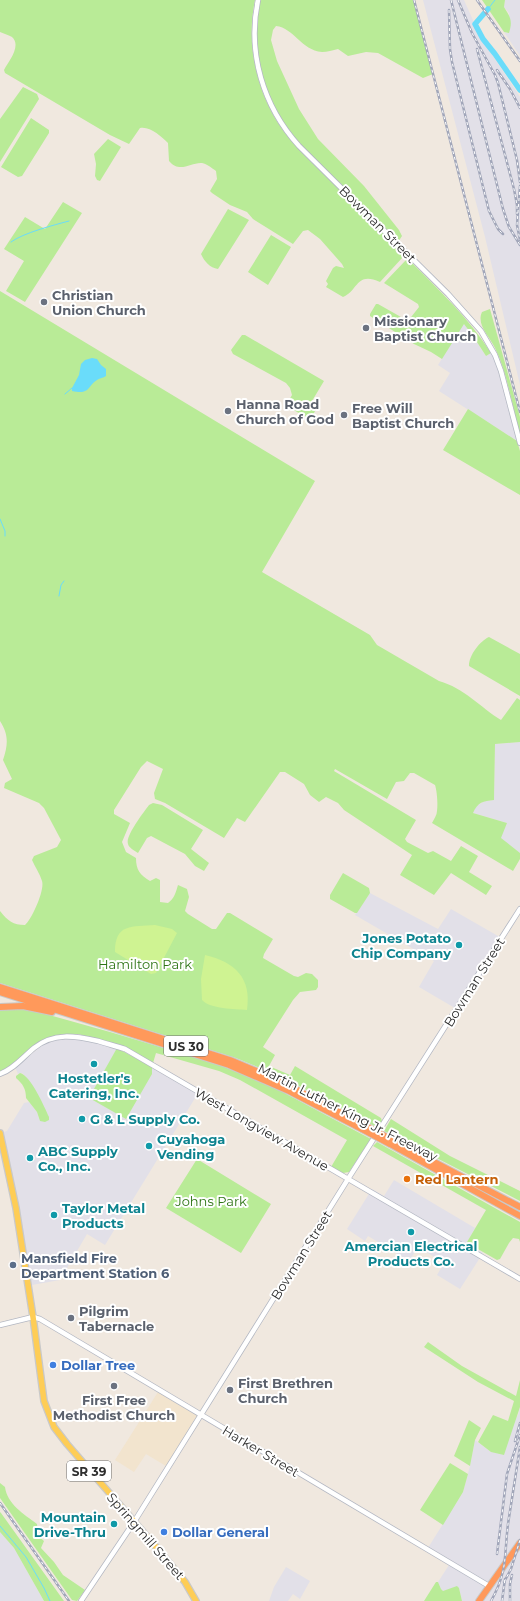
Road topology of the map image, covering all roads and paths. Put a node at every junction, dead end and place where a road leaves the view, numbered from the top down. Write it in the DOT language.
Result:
graph roads {
  1 [pos="258,0"];
  2 [pos="520,443"];
  3 [pos="520,909"];
  4 [pos="0,987"];
  5 [pos="0,992"];
  6 [pos="0,1007"];
  7 [pos="176,1048"];
  8 [pos="0,1074"];
  9 [pos="363,1127"];
  10 [pos="0,1133"];
  11 [pos="391,1142"];
  12 [pos="348,1179"];
  13 [pos="520,1205"];
  14 [pos="520,1217"];
  15 [pos="520,1279"];
  16 [pos="33,1317"];
  17 [pos="0,1325"];
  18 [pos="201,1415"];
  19 [pos="134,1522"];
  20 [pos="520,1543"];
  21 [pos="489,1586"];
  22 [pos="81,1601"];
  23 [pos="196,1601"];
  24 [pos="478,1601"];
  1 -- 2 [label="street, Bowman Street"];
  3 -- 12 [label="street, Bowman Street"];
  4 -- 9 [label="highway, Martin Luther King Jr. Freeway / US 30"];
  5 -- 7 [label="highway, Martin Luther King Jr. Freeway / US 30"];
  6 -- 7 [label="highway"];
  7 -- 9 [label="highway, Martin Luther King Jr. Freeway / US 30"];
  8 -- 12 [label="street, West Longview Avenue"];
  9 -- 11 [label="highway, Martin Luther King Jr. Freeway / US 30, bridge"];
  10 -- 16 [label="main road, Springmill Street / SR 39"];
  11 -- 13 [label="highway, Martin Luther King Jr. Freeway / US 30"];
  11 -- 14 [label="highway, Martin Luther King Jr. Freeway / US 30"];
  12 -- 15 [label="street, West Longview Avenue"];
  12 -- 18 [label="street, Bowman Street"];
  16 -- 17 [label="street"];
  16 -- 18 [label="street, Harker Street"];
  16 -- 19 [label="main road, Springmill Street / SR 39"];
  18 -- 19 [label="street, Bowman Street"];
  18 -- 21 [label="street, Harker Street"];
  19 -- 22 [label="street, Bowman Street"];
  19 -- 23 [label="main road, Springmill Street / SR 39"];
  20 -- 21 [label="highway"];
  21 -- 24 [label="highway"];
}
